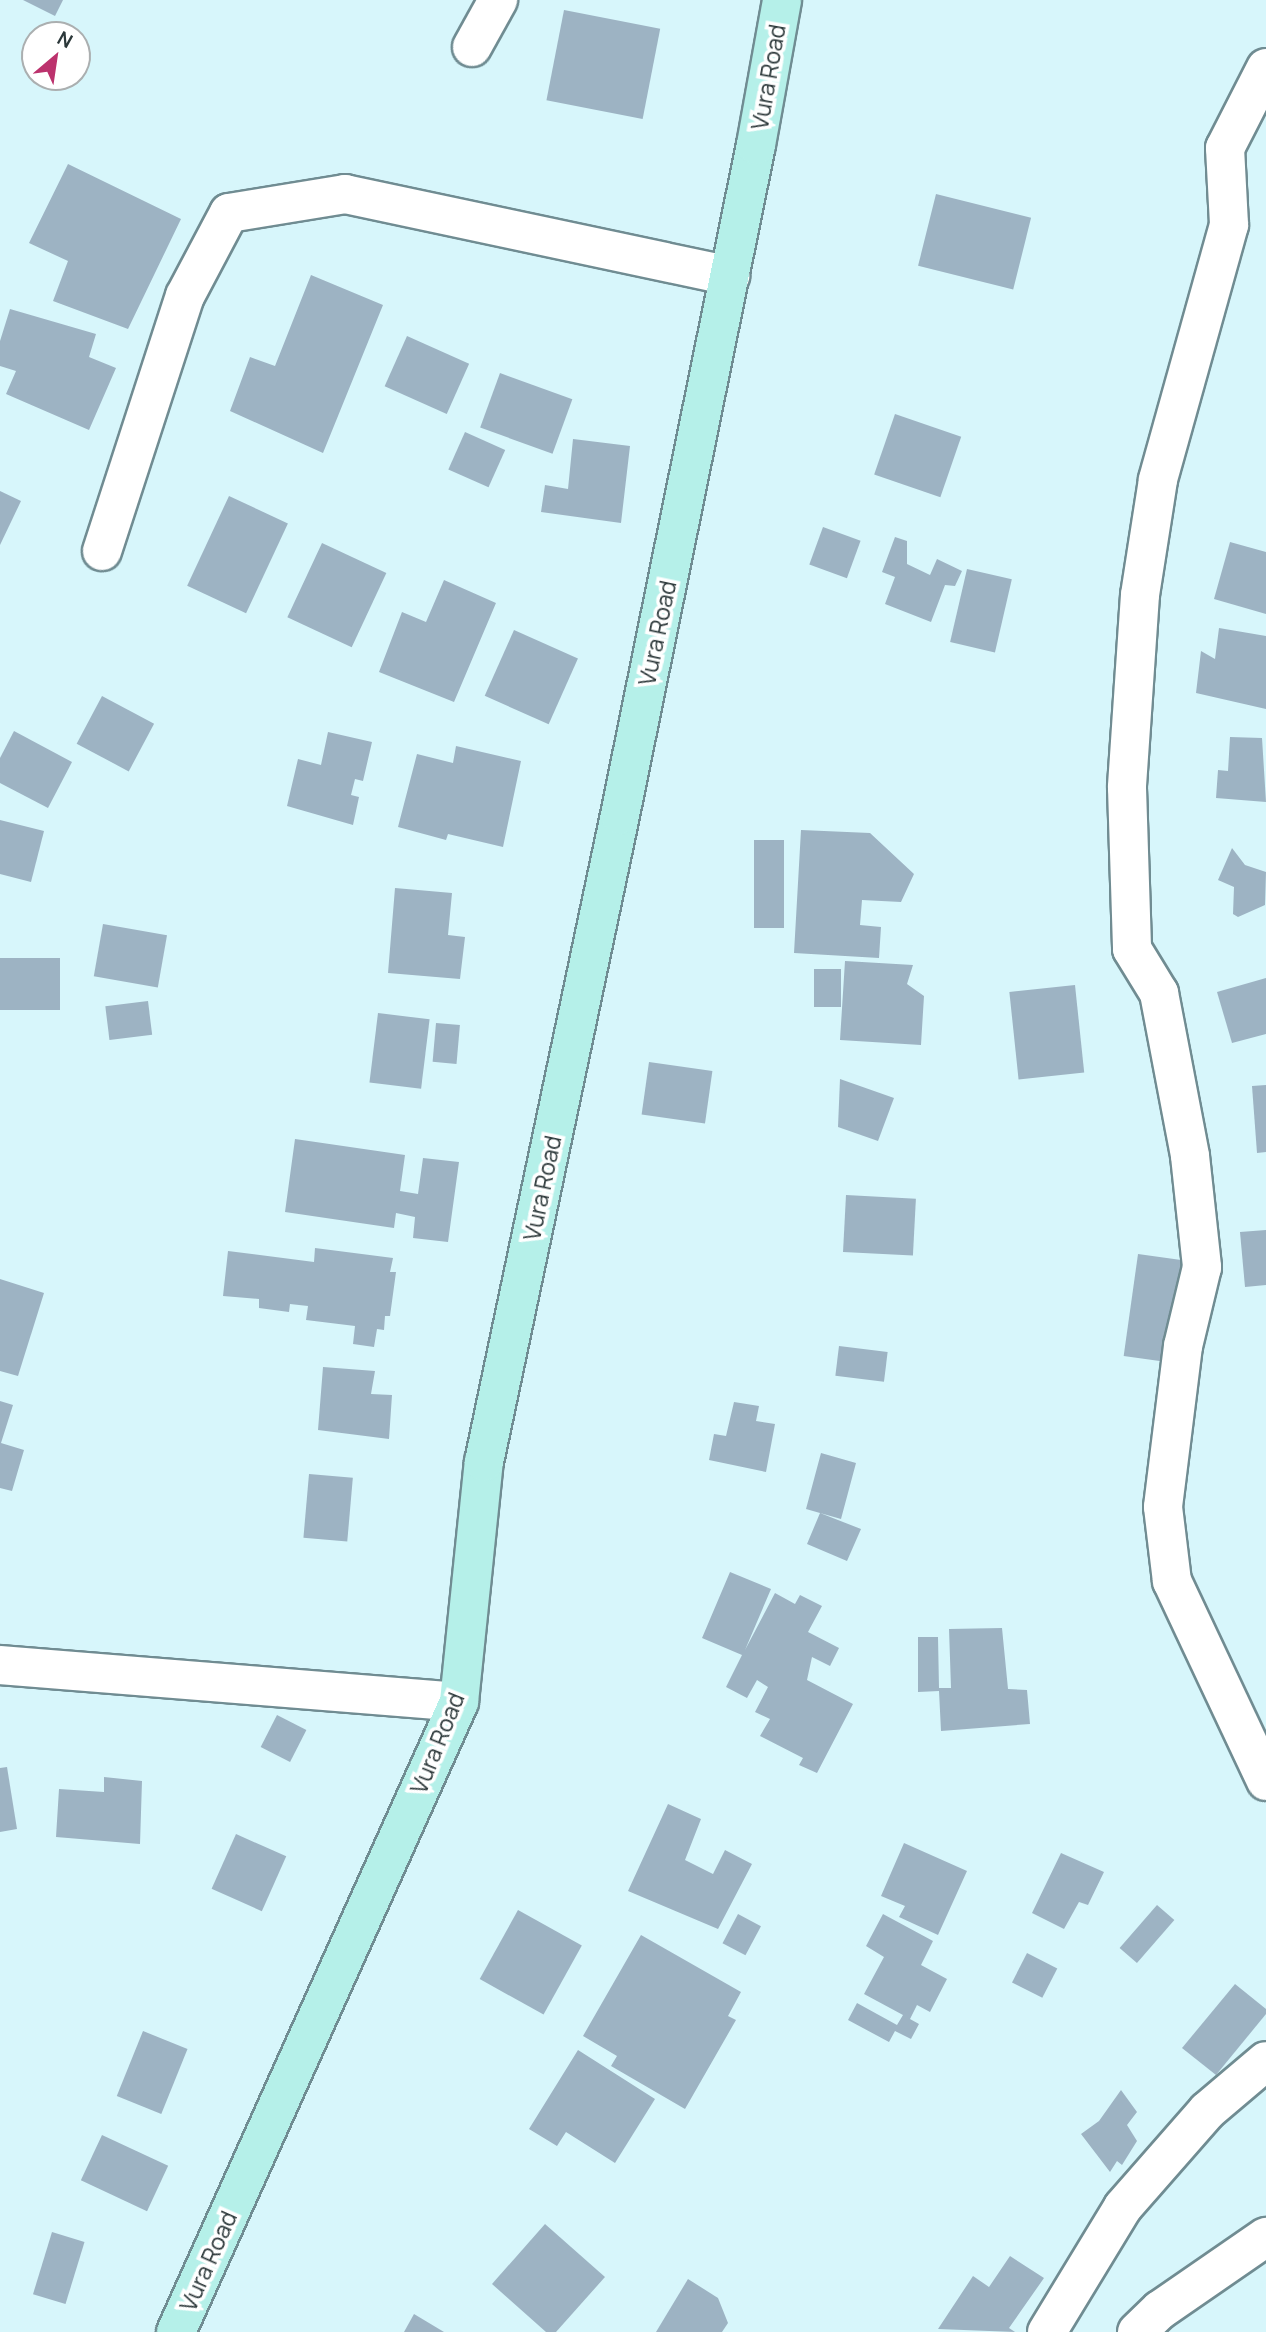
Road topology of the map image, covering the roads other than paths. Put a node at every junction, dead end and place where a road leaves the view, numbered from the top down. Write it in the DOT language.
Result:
graph roads {
  1 [pos="498,0"];
  2 [pos="782,0"];
  3 [pos="472,47"];
  4 [pos="1266,68"];
  5 [pos="730,276"];
  6 [pos="102,551"];
  7 [pos="0,1665"];
  8 [pos="459,1702"];
  9 [pos="1266,1781"];
  10 [pos="1266,2061"];
  11 [pos="1266,2237"];
  12 [pos="176,2332"];
  13 [pos="1047,2332"];
  14 [pos="1136,2332"];
  1 -- 3 [label="street"];
  2 -- 5 [label="street, Vura Road"];
  4 -- 9 [label="street"];
  5 -- 6 [label="street"];
  5 -- 8 [label="street, Vura Road"];
  7 -- 8 [label="street"];
  8 -- 12 [label="street, Vura Road"];
  10 -- 13 [label="street"];
  11 -- 14 [label="street"];
}
